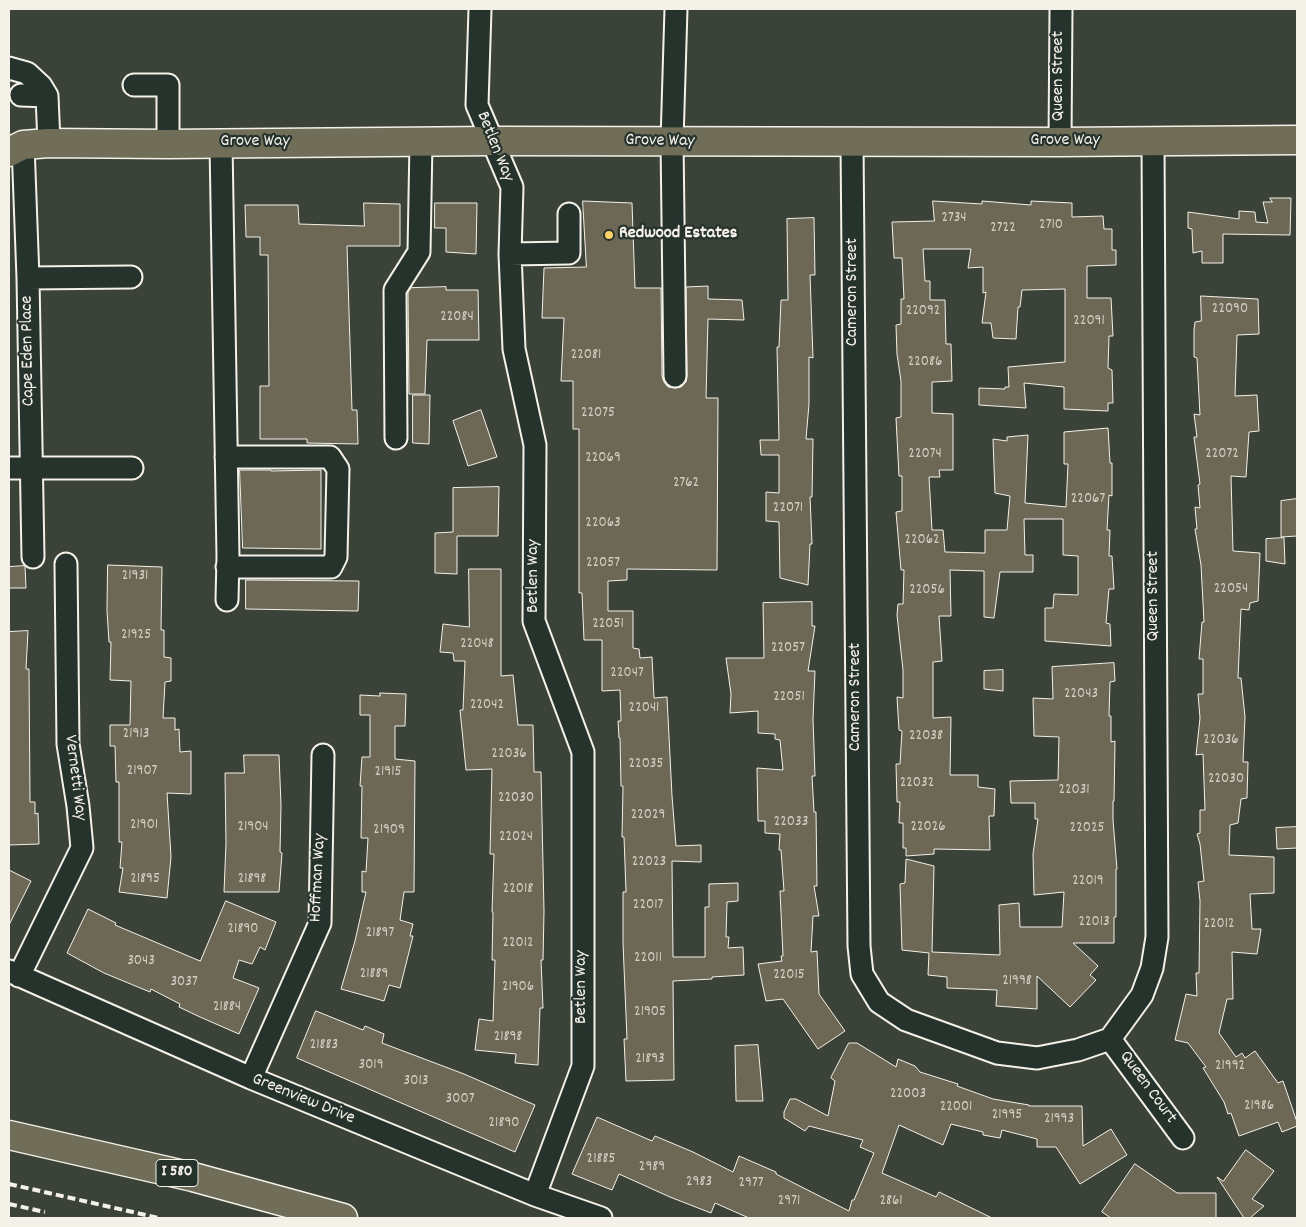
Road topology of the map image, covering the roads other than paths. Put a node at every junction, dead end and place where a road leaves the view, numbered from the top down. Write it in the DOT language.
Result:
graph roads {
  1 [pos="480,9"];
  2 [pos="676,9"];
  3 [pos="1061,9"];
  4 [pos="9,68"];
  5 [pos="134,85"];
  6 [pos="21,95"];
  7 [pos="47,96"];
  8 [pos="1297,140"];
  9 [pos="492,141"];
  10 [pos="672,141"];
  11 [pos="421,142"];
  12 [pos="852,142"];
  13 [pos="1060,142"];
  14 [pos="1152,142"];
  15 [pos="22,144"];
  16 [pos="168,144"];
  17 [pos="221,144"];
  18 [pos="569,214"];
  19 [pos="510,254"];
  20 [pos="131,277"];
  21 [pos="28,278"];
  22 [pos="674,376"];
  23 [pos="396,438"];
  24 [pos="226,457"];
  25 [pos="9,468"];
  26 [pos="31,468"];
  27 [pos="132,468"];
  28 [pos="33,556"];
  29 [pos="66,564"];
  30 [pos="228,567"];
  31 [pos="226,600"];
  32 [pos="323,755"];
  33 [pos="14,974"];
  34 [pos="1110,1039"];
  35 [pos="251,1078"];
  36 [pos="9,1134"];
  37 [pos="1183,1138"];
  38 [pos="535,1195"];
  39 [pos="343,1218"];
  40 [pos="601,1218"];
  1 -- 9 [label="street, Betlen Way"];
  2 -- 10 [label="street"];
  3 -- 13 [label="street, Queen Street"];
  4 -- 7 [label="street"];
  5 -- 16 [label="street"];
  6 -- 7 [label="street"];
  7 -- 15 [label="street, Cape Eden Place"];
  8 -- 14 [label="main road, Grove Way"];
  9 -- 10 [label="main road, Grove Way"];
  9 -- 11 [label="main road, Grove Way"];
  9 -- 19 [label="street, Betlen Way"];
  10 -- 12 [label="main road, Grove Way"];
  10 -- 22 [label="street"];
  11 -- 17 [label="main road, Grove Way"];
  11 -- 23 [label="street"];
  12 -- 13 [label="main road, Grove Way"];
  12 -- 34 [label="street, Cameron Street"];
  13 -- 14 [label="main road, Grove Way"];
  14 -- 34 [label="street, Queen Street"];
  15 -- 16 [label="main road, Grove Way"];
  15 -- 21 [label="street, Cape Eden Place"];
  16 -- 17 [label="main road, Grove Way"];
  17 -- 24 [label="street"];
  18 -- 19 [label="street"];
  19 -- 38 [label="street, Betlen Way"];
  20 -- 21 [label="street"];
  21 -- 26 [label="street, Cape Eden Place"];
  24 -- 30 [label="street"];
  24 -- 30 [label="street"];
  25 -- 26 [label="street"];
  26 -- 27 [label="street"];
  26 -- 28 [label="street, Cape Eden Place"];
  29 -- 33 [label="street, Vernetti Way"];
  30 -- 31 [label="street"];
  32 -- 35 [label="street, Hoffman Way"];
  33 -- 35 [label="street, Greenview Drive"];
  34 -- 37 [label="street, Queen Court"];
  35 -- 38 [label="street, Greenview Drive"];
  36 -- 39 [label="main road, I 580"];
  38 -- 40 [label="street, Greenview Drive"];
}
